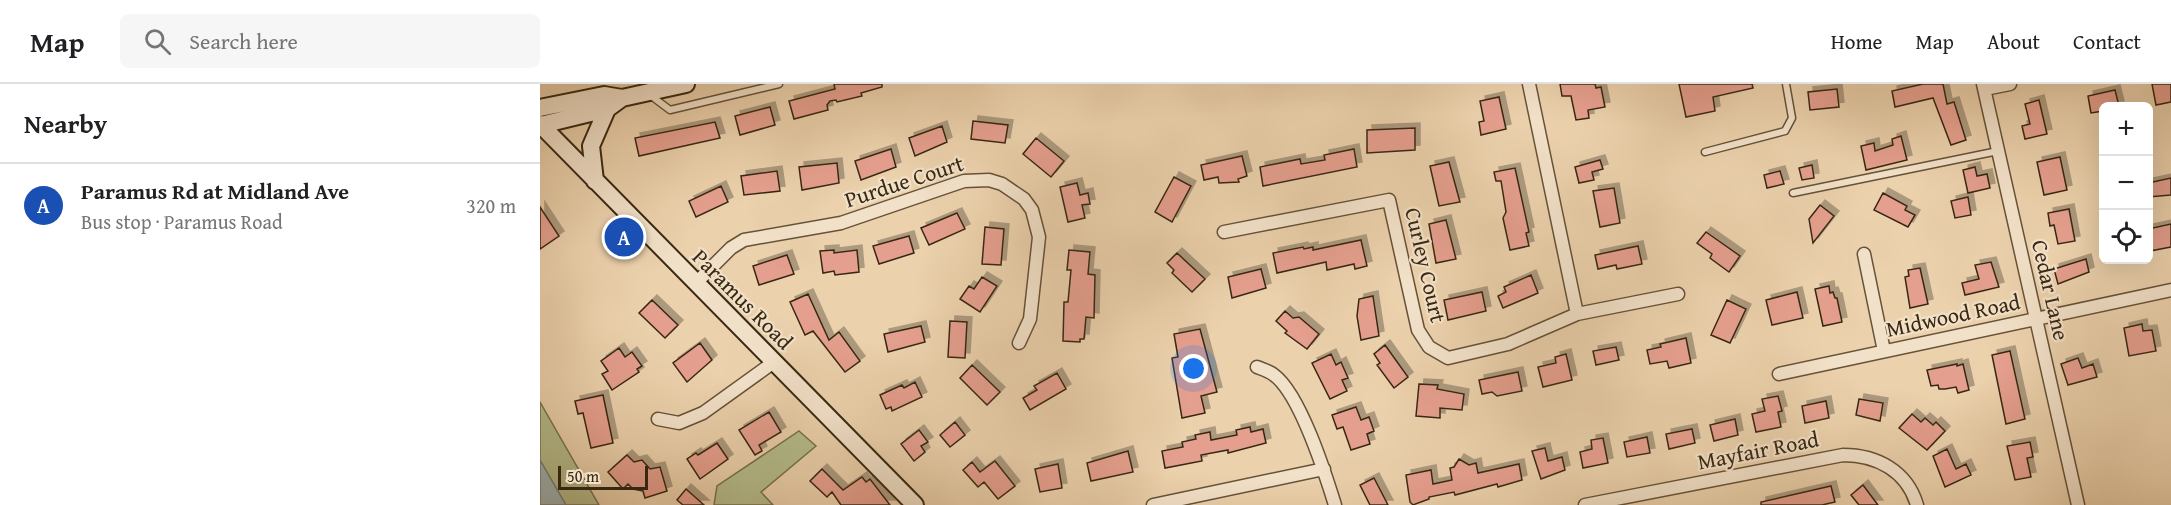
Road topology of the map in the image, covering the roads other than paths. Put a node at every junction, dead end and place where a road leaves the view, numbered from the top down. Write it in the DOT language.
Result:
graph roads {
  1 [pos="686,84"];
  2 [pos="779,84"];
  3 [pos="1529,84"];
  4 [pos="1786,84"];
  5 [pos="2010,84"];
  6 [pos="667,86"];
  7 [pos="1984,87"];
  8 [pos="647,92"];
  9 [pos="622,94"];
  10 [pos="607,110"];
  11 [pos="540,121"];
  12 [pos="1998,151"];
  13 [pos="1705,152"];
  14 [pos="595,180"];
  15 [pos="1793,193"];
  16 [pos="1224,232"];
  17 [pos="1864,254"];
  18 [pos="696,283"];
  19 [pos="2171,290"];
  20 [pos="1678,294"];
  21 [pos="1577,314"];
  22 [pos="2036,318"];
  23 [pos="1020,343"];
  24 [pos="1884,351"];
  25 [pos="774,362"];
  26 [pos="1257,367"];
  27 [pos="1779,374"];
  28 [pos="658,418"];
  29 [pos="1323,469"];
  30 [pos="915,505"];
  31 [pos="1153,505"];
  32 [pos="1335,505"];
  33 [pos="1585,505"];
  34 [pos="1917,505"];
  35 [pos="2078,505"];
  1 -- 6 [label="main road"];
  2 -- 8 [label="lane"];
  3 -- 21 [label="street"];
  4 -- 13 [label="lane"];
  5 -- 7 [label="street"];
  6 -- 8 [label="main road"];
  7 -- 12 [label="street, Cedar Lane"];
  8 -- 9 [label="main road"];
  9 -- 10 [label="main road"];
  9 -- 11 [label="main road"];
  10 -- 11 [label="main road"];
  10 -- 14 [label="main road"];
  11 -- 14 [label="main road, Paramus Road"];
  12 -- 15 [label="lane"];
  12 -- 22 [label="street, Cedar Lane"];
  14 -- 18 [label="main road, Paramus Road"];
  16 -- 21 [label="street, Curley Court"];
  17 -- 24 [label="street"];
  18 -- 23 [label="street, Purdue Court"];
  18 -- 25 [label="main road, Paramus Road"];
  19 -- 22 [label="street, Midwood Road"];
  20 -- 21 [label="street"];
  22 -- 24 [label="street, Midwood Road"];
  22 -- 35 [label="street, Cedar Lane"];
  24 -- 27 [label="street, Midwood Road"];
  25 -- 28 [label="street"];
  25 -- 30 [label="main road, Paramus Road"];
  26 -- 29 [label="street"];
  29 -- 31 [label="street"];
  29 -- 32 [label="street"];
  33 -- 34 [label="street, Mayfair Road"];
}
